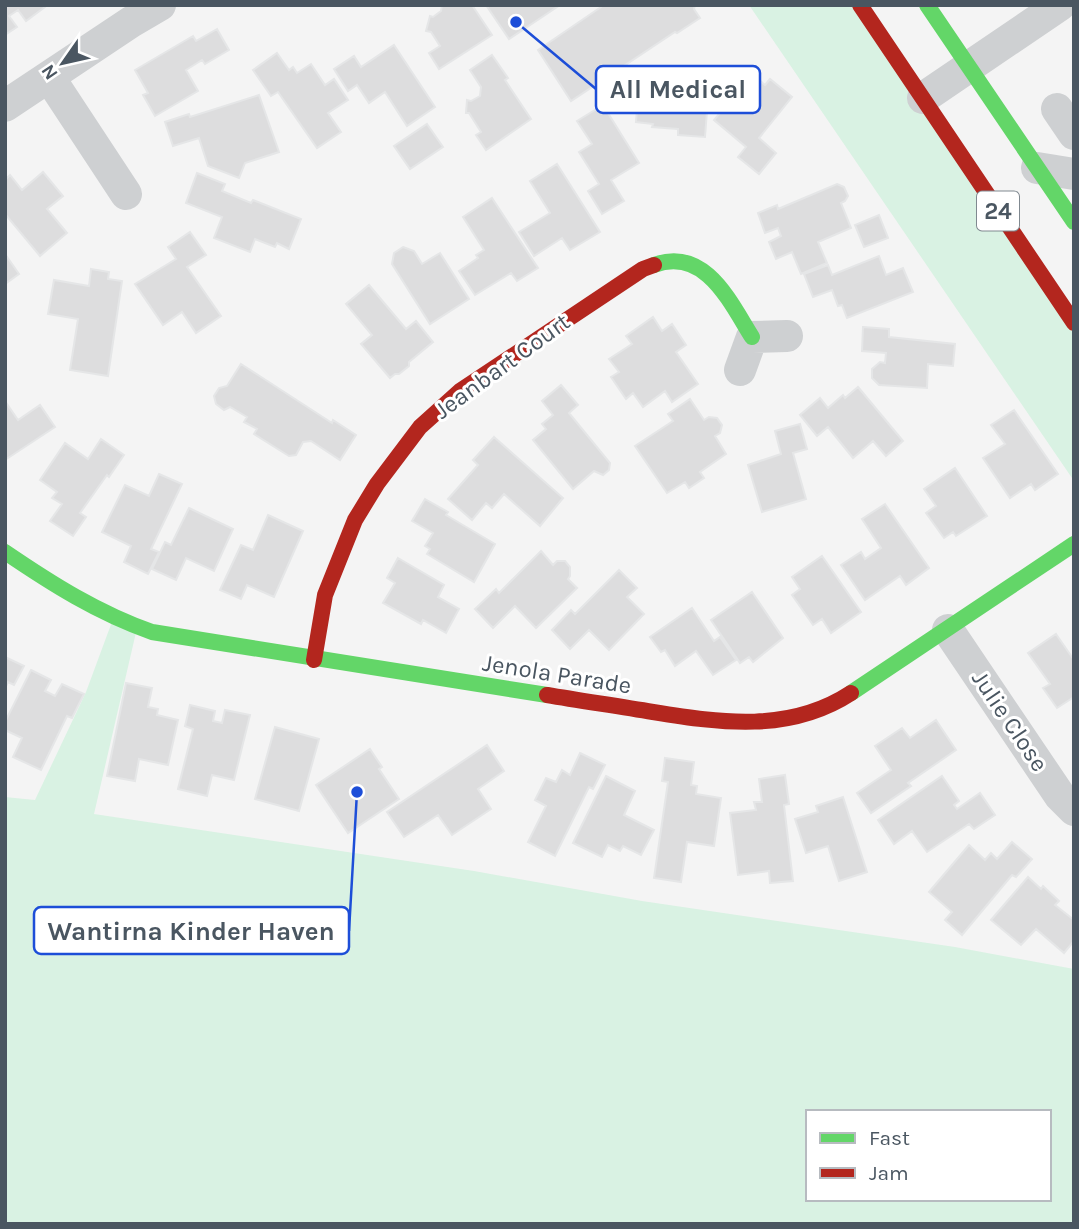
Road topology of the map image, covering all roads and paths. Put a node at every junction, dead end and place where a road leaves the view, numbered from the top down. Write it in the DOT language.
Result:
graph roads {
  1 [pos="160,5"];
  2 [pos="860,5"];
  3 [pos="928,5"];
  4 [pos="1060,5"];
  5 [pos="968,68"];
  6 [pos="49,77"];
  7 [pos="923,99"];
  8 [pos="5,106"];
  9 [pos="1037,168"];
  10 [pos="1074,174"];
  11 [pos="126,194"];
  12 [pos="1074,222"];
  13 [pos="1074,323"];
  14 [pos="788,336"];
  15 [pos="752,337"];
  16 [pos="740,370"];
  17 [pos="1074,544"];
  18 [pos="5,552"];
  19 [pos="948,630"];
  20 [pos="314,660"];
  21 [pos="1074,810"];
  1 -- 6 [label="street"];
  2 -- 7 [label="street, 24"];
  3 -- 5 [label="street, 24"];
  4 -- 5 [label="street"];
  5 -- 7 [label="street"];
  5 -- 9 [label="street, 24"];
  6 -- 8 [label="street"];
  6 -- 11 [label="street"];
  7 -- 13 [label="street, 24"];
  9 -- 10 [label="street"];
  9 -- 12 [label="street, 24"];
  14 -- 15 [label="street"];
  15 -- 16 [label="street"];
  15 -- 20 [label="street, Jeanbart Court"];
  17 -- 19 [label="street, Jenola Parade"];
  18 -- 20 [label="street, Jenola Parade"];
  19 -- 20 [label="street, Jenola Parade"];
  19 -- 21 [label="street, Julie Close"];
}
